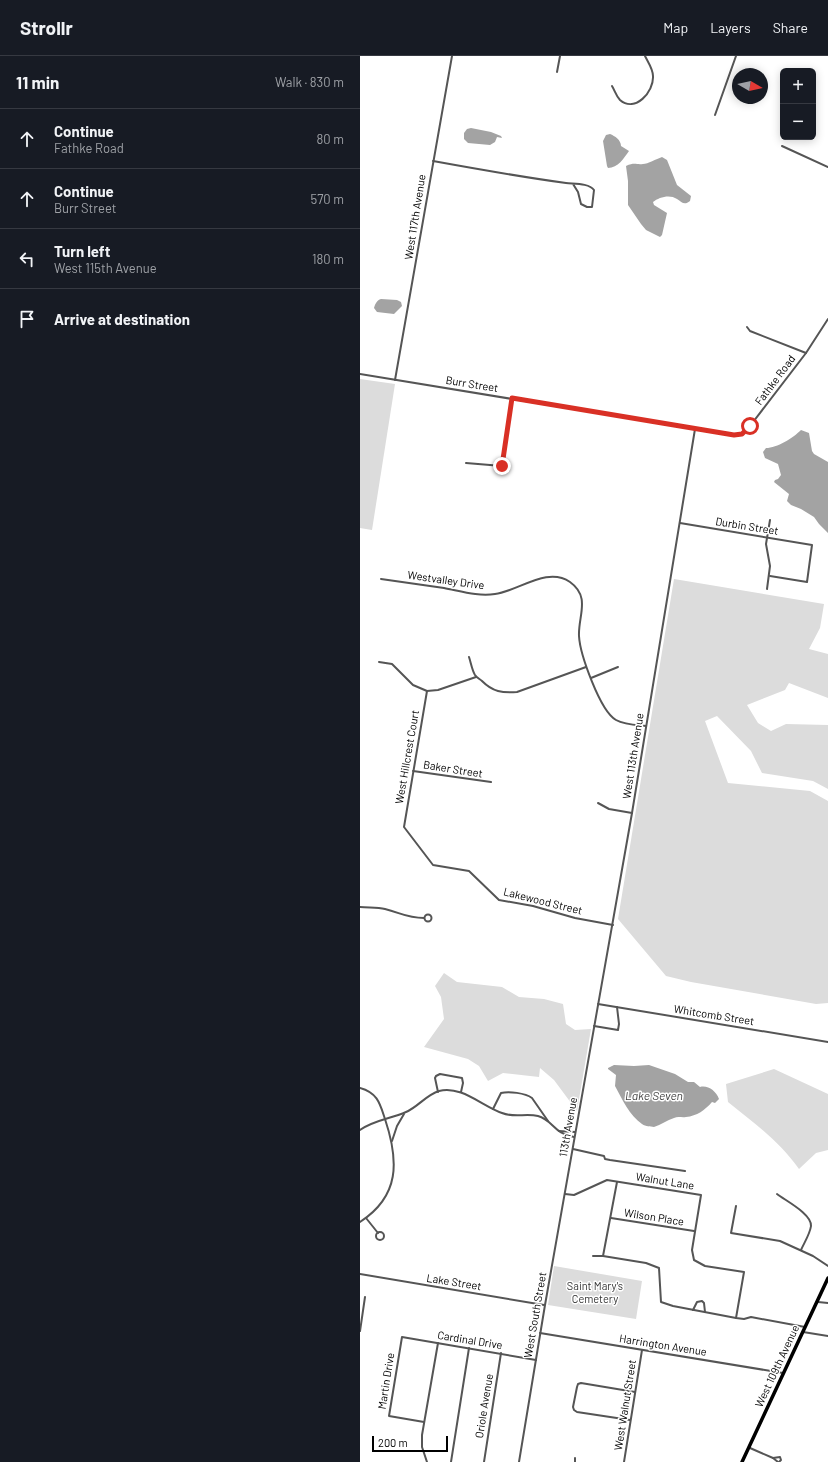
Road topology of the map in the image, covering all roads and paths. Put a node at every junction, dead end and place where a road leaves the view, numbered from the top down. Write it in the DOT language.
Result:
graph roads {
  1 [pos="452,56"];
  2 [pos="560,56"];
  3 [pos="645,56"];
  4 [pos="736,56"];
  5 [pos="557,72"];
  6 [pos="612,86"];
  7 [pos="715,115"];
  8 [pos="782,146"];
  9 [pos="432,161"];
  10 [pos="828,167"];
  11 [pos="573,184"];
  12 [pos="828,319"];
  13 [pos="747,327"];
  14 [pos="806,353"];
  15 [pos="360,374"];
  16 [pos="395,380"];
  17 [pos="512,398"];
  18 [pos="695,429"];
  19 [pos="725,433"];
  20 [pos="466,463"];
  21 [pos="770,520"];
  22 [pos="680,523"];
  23 [pos="768,537"];
  24 [pos="770,576"];
  25 [pos="381,579"];
  26 [pos="767,588"];
  27 [pos="468,657"];
  28 [pos="379,662"];
  29 [pos="586,666"];
  30 [pos="618,667"];
  31 [pos="476,677"];
  32 [pos="591,678"];
  33 [pos="427,691"];
  34 [pos="646,726"];
  35 [pos="413,771"];
  36 [pos="491,782"];
  37 [pos="598,803"];
  38 [pos="632,813"];
  39 [pos="404,826"];
  40 [pos="360,907"];
  41 [pos="424,918"];
  42 [pos="613,924"];
  43 [pos="598,1004"];
  44 [pos="617,1007"];
  45 [pos="594,1026"];
  46 [pos="828,1042"];
  47 [pos="583,1086"];
  48 [pos="360,1088"];
  49 [pos="438,1092"];
  50 [pos="460,1092"];
  51 [pos="538,1107"];
  52 [pos="493,1109"];
  53 [pos="405,1113"];
  54 [pos="537,1116"];
  55 [pos="385,1118"];
  56 [pos="550,1123"];
  57 [pos="360,1130"];
  58 [pos="557,1131"];
  59 [pos="576,1132"];
  60 [pos="575,1137"];
  61 [pos="392,1142"];
  62 [pos="573,1149"];
  63 [pos="685,1171"];
  64 [pos="569,1172"];
  65 [pos="617,1182"];
  66 [pos="565,1194"];
  67 [pos="777,1194"];
  68 [pos="736,1206"];
  69 [pos="366,1218"];
  70 [pos="611,1218"];
  71 [pos="360,1222"];
  72 [pos="695,1231"];
  73 [pos="378,1233"];
  74 [pos="801,1250"];
  75 [pos="593,1256"];
  76 [pos="603,1256"];
  77 [pos="828,1266"];
  78 [pos="360,1274"];
  79 [pos="828,1278"];
  80 [pos="366,1297"];
  81 [pos="817,1302"];
  82 [pos="828,1303"];
  83 [pos="545,1305"];
  84 [pos="693,1310"];
  85 [pos="705,1312"];
  86 [pos="736,1318"];
  87 [pos="805,1327"];
  88 [pos="360,1331"];
  89 [pos="803,1332"];
  90 [pos="540,1333"];
  91 [pos="828,1336"];
  92 [pos="402,1338"];
  93 [pos="438,1343"];
  94 [pos="469,1348"];
  95 [pos="642,1350"];
  96 [pos="501,1353"];
  97 [pos="536,1360"];
  98 [pos="783,1373"];
  99 [pos="635,1392"];
  100 [pos="630,1420"];
  101 [pos="424,1422"];
  102 [pos="749,1447"];
  103 [pos="575,1458"];
  104 [pos="773,1458"];
  105 [pos="427,1462"];
  106 [pos="451,1462"];
  107 [pos="484,1462"];
  108 [pos="519,1462"];
  109 [pos="574,1462"];
  110 [pos="624,1462"];
  111 [pos="742,1462"];
  112 [pos="778,1462"];
  1 -- 9 [label="street, West 117th Avenue"];
  2 -- 5 [label="street"];
  3 -- 6 [label="street"];
  4 -- 7 [label="street"];
  8 -- 10 [label="street"];
  9 -- 11 [label="street"];
  9 -- 16 [label="street, West 117th Avenue"];
  11 -- 11 [label="street"];
  12 -- 14 [label="street, Fathke Road"];
  13 -- 14 [label="street"];
  14 -- 19 [label="street, Fathke Road"];
  15 -- 16 [label="street, Burr Street"];
  16 -- 17 [label="street, Burr Street"];
  17 -- 18 [label="street, Burr Street"];
  17 -- 20 [label="street"];
  18 -- 19 [label="street, Burr Street"];
  18 -- 22 [label="street, West 113th Avenue"];
  21 -- 23 [label="street"];
  22 -- 23 [label="street, Durbin Street"];
  22 -- 34 [label="street, West 113th Avenue"];
  23 -- 24 [label="street"];
  23 -- 24 [label="street, Durbin Street"];
  24 -- 26 [label="street"];
  25 -- 29 [label="street, Westvalley Drive"];
  27 -- 31 [label="street"];
  28 -- 33 [label="street"];
  29 -- 31 [label="street"];
  29 -- 32 [label="street, Westvalley Drive"];
  30 -- 32 [label="street"];
  31 -- 33 [label="street"];
  32 -- 34 [label="street, Westvalley Drive"];
  33 -- 35 [label="street, West Hillcrest Court"];
  34 -- 38 [label="street, West 113th Avenue"];
  35 -- 36 [label="street, Baker Street"];
  35 -- 39 [label="street, West Hillcrest Court"];
  37 -- 38 [label="street"];
  38 -- 42 [label="street, West 113th Avenue"];
  39 -- 42 [label="street, Lakewood Street"];
  40 -- 41 [label="street"];
  42 -- 43 [label="street, West 113th Avenue"];
  43 -- 44 [label="street, Whitcomb Street"];
  43 -- 45 [label="street, West 113th Avenue"];
  44 -- 45 [label="street"];
  44 -- 46 [label="street, Whitcomb Street"];
  45 -- 47 [label="street, West 113th Avenue"];
  47 -- 59 [label="street, 113th Avenue"];
  48 -- 55 [label="street"];
  49 -- 50 [label="street"];
  49 -- 50 [label="street"];
  49 -- 53 [label="street"];
  50 -- 52 [label="street"];
  51 -- 52 [label="street"];
  51 -- 54 [label="street"];
  51 -- 56 [label="street"];
  52 -- 54 [label="street"];
  53 -- 55 [label="street"];
  53 -- 61 [label="street"];
  54 -- 56 [label="street"];
  55 -- 57 [label="street"];
  55 -- 61 [label="street"];
  56 -- 58 [label="street"];
  58 -- 59 [label="street"];
  58 -- 60 [label="street"];
  59 -- 60 [label="street, 113th Avenue"];
  60 -- 62 [label="street, 113th Avenue"];
  61 -- 69 [label="street"];
  62 -- 63 [label="street"];
  62 -- 64 [label="street, 113th Avenue"];
  64 -- 66 [label="street, West South Street"];
  65 -- 66 [label="street, Walnut Lane"];
  65 -- 70 [label="street"];
  65 -- 72 [label="street, Walnut Lane"];
  66 -- 83 [label="street, West South Street"];
  67 -- 74 [label="street"];
  68 -- 74 [label="street"];
  69 -- 71 [label="street"];
  69 -- 73 [label="street"];
  70 -- 72 [label="street, Wilson Place"];
  70 -- 76 [label="street"];
  72 -- 86 [label="street, Walnut Lane"];
  74 -- 77 [label="street"];
  75 -- 76 [label="street"];
  76 -- 84 [label="street"];
  78 -- 83 [label="street, Lake Street"];
  79 -- 81 [label="main road, West 109th Avenue"];
  80 -- 88 [label="street"];
  81 -- 82 [label="street"];
  81 -- 87 [label="main road, West 109th Avenue"];
  83 -- 90 [label="street, West South Street"];
  84 -- 85 [label="street"];
  84 -- 85 [label="street"];
  85 -- 86 [label="street"];
  86 -- 87 [label="street"];
  87 -- 89 [label="main road, West 109th Avenue"];
  89 -- 91 [label="street"];
  89 -- 98 [label="main road, West 109th Avenue"];
  90 -- 95 [label="street, Harrington Avenue"];
  90 -- 97 [label="street, West South Street"];
  92 -- 93 [label="street, Cardinal Drive"];
  92 -- 101 [label="street, Martin Drive"];
  93 -- 94 [label="street, Cardinal Drive"];
  93 -- 101 [label="street"];
  94 -- 96 [label="street, Cardinal Drive"];
  94 -- 106 [label="street"];
  95 -- 98 [label="street, Harrington Avenue"];
  95 -- 99 [label="street, West Walnut Street"];
  96 -- 97 [label="street, Cardinal Drive"];
  96 -- 107 [label="street, Oriole Avenue"];
  97 -- 108 [label="street, West South Street"];
  98 -- 102 [label="main road, West 109th Avenue"];
  99 -- 100 [label="street, West Walnut Street"];
  99 -- 100 [label="street"];
  100 -- 110 [label="street, West Walnut Street"];
  101 -- 105 [label="street"];
  102 -- 104 [label="street"];
  102 -- 111 [label="main road, West 109th Avenue"];
  103 -- 109 [label="street"];
  104 -- 112 [label="street"];
  104 -- 112 [label="street"];
}
